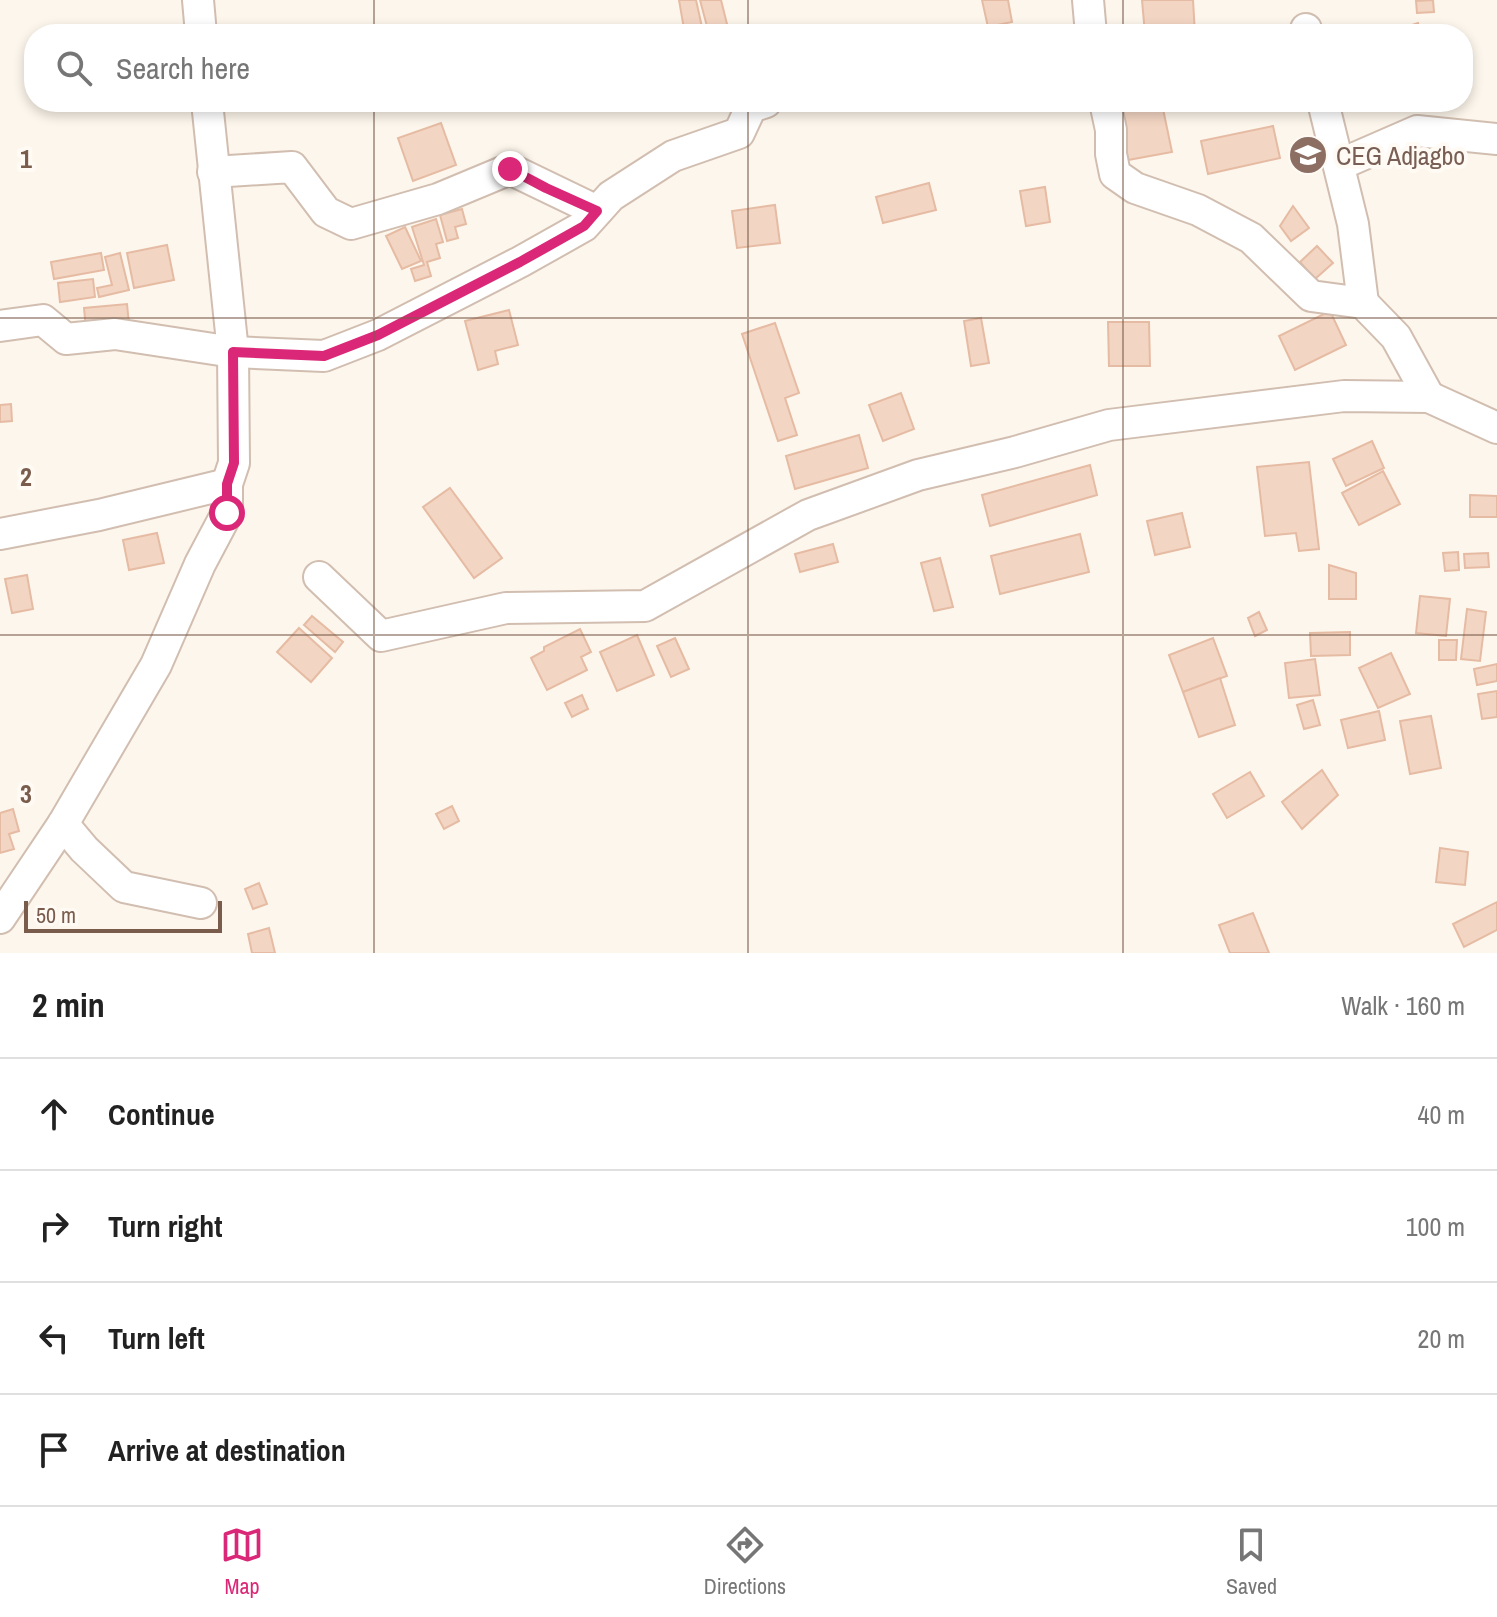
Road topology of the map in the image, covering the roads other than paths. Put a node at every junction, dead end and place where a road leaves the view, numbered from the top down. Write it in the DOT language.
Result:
graph roads {
  1 [pos="198,0"];
  2 [pos="1088,0"];
  3 [pos="200,24"];
  4 [pos="1090,24"];
  5 [pos="208,112"];
  6 [pos="749,112"];
  7 [pos="1107,112"];
  8 [pos="1326,112"];
  9 [pos="1497,139"];
  10 [pos="1339,165"];
  11 [pos="213,172"];
  12 [pos="597,211"];
  13 [pos="1363,303"];
  14 [pos="0,326"];
  15 [pos="233,352"];
  16 [pos="1429,397"];
  17 [pos="1497,428"];
  18 [pos="227,484"];
  19 [pos="0,534"];
  20 [pos="319,577"];
  21 [pos="63,824"];
  22 [pos="201,903"];
  23 [pos="0,918"];
  1 -- 3 [label="street"];
  2 -- 4 [label="street"];
  5 -- 11 [label="street"];
  6 -- 12 [label="street"];
  7 -- 13 [label="street"];
  8 -- 10 [label="street"];
  9 -- 10 [label="street"];
  10 -- 13 [label="street"];
  11 -- 12 [label="street"];
  11 -- 15 [label="street"];
  12 -- 15 [label="street"];
  13 -- 16 [label="street"];
  14 -- 15 [label="street"];
  15 -- 18 [label="street"];
  16 -- 17 [label="street"];
  16 -- 20 [label="street"];
  18 -- 19 [label="street"];
  18 -- 21 [label="street"];
  21 -- 22 [label="street"];
  21 -- 23 [label="street"];
}
